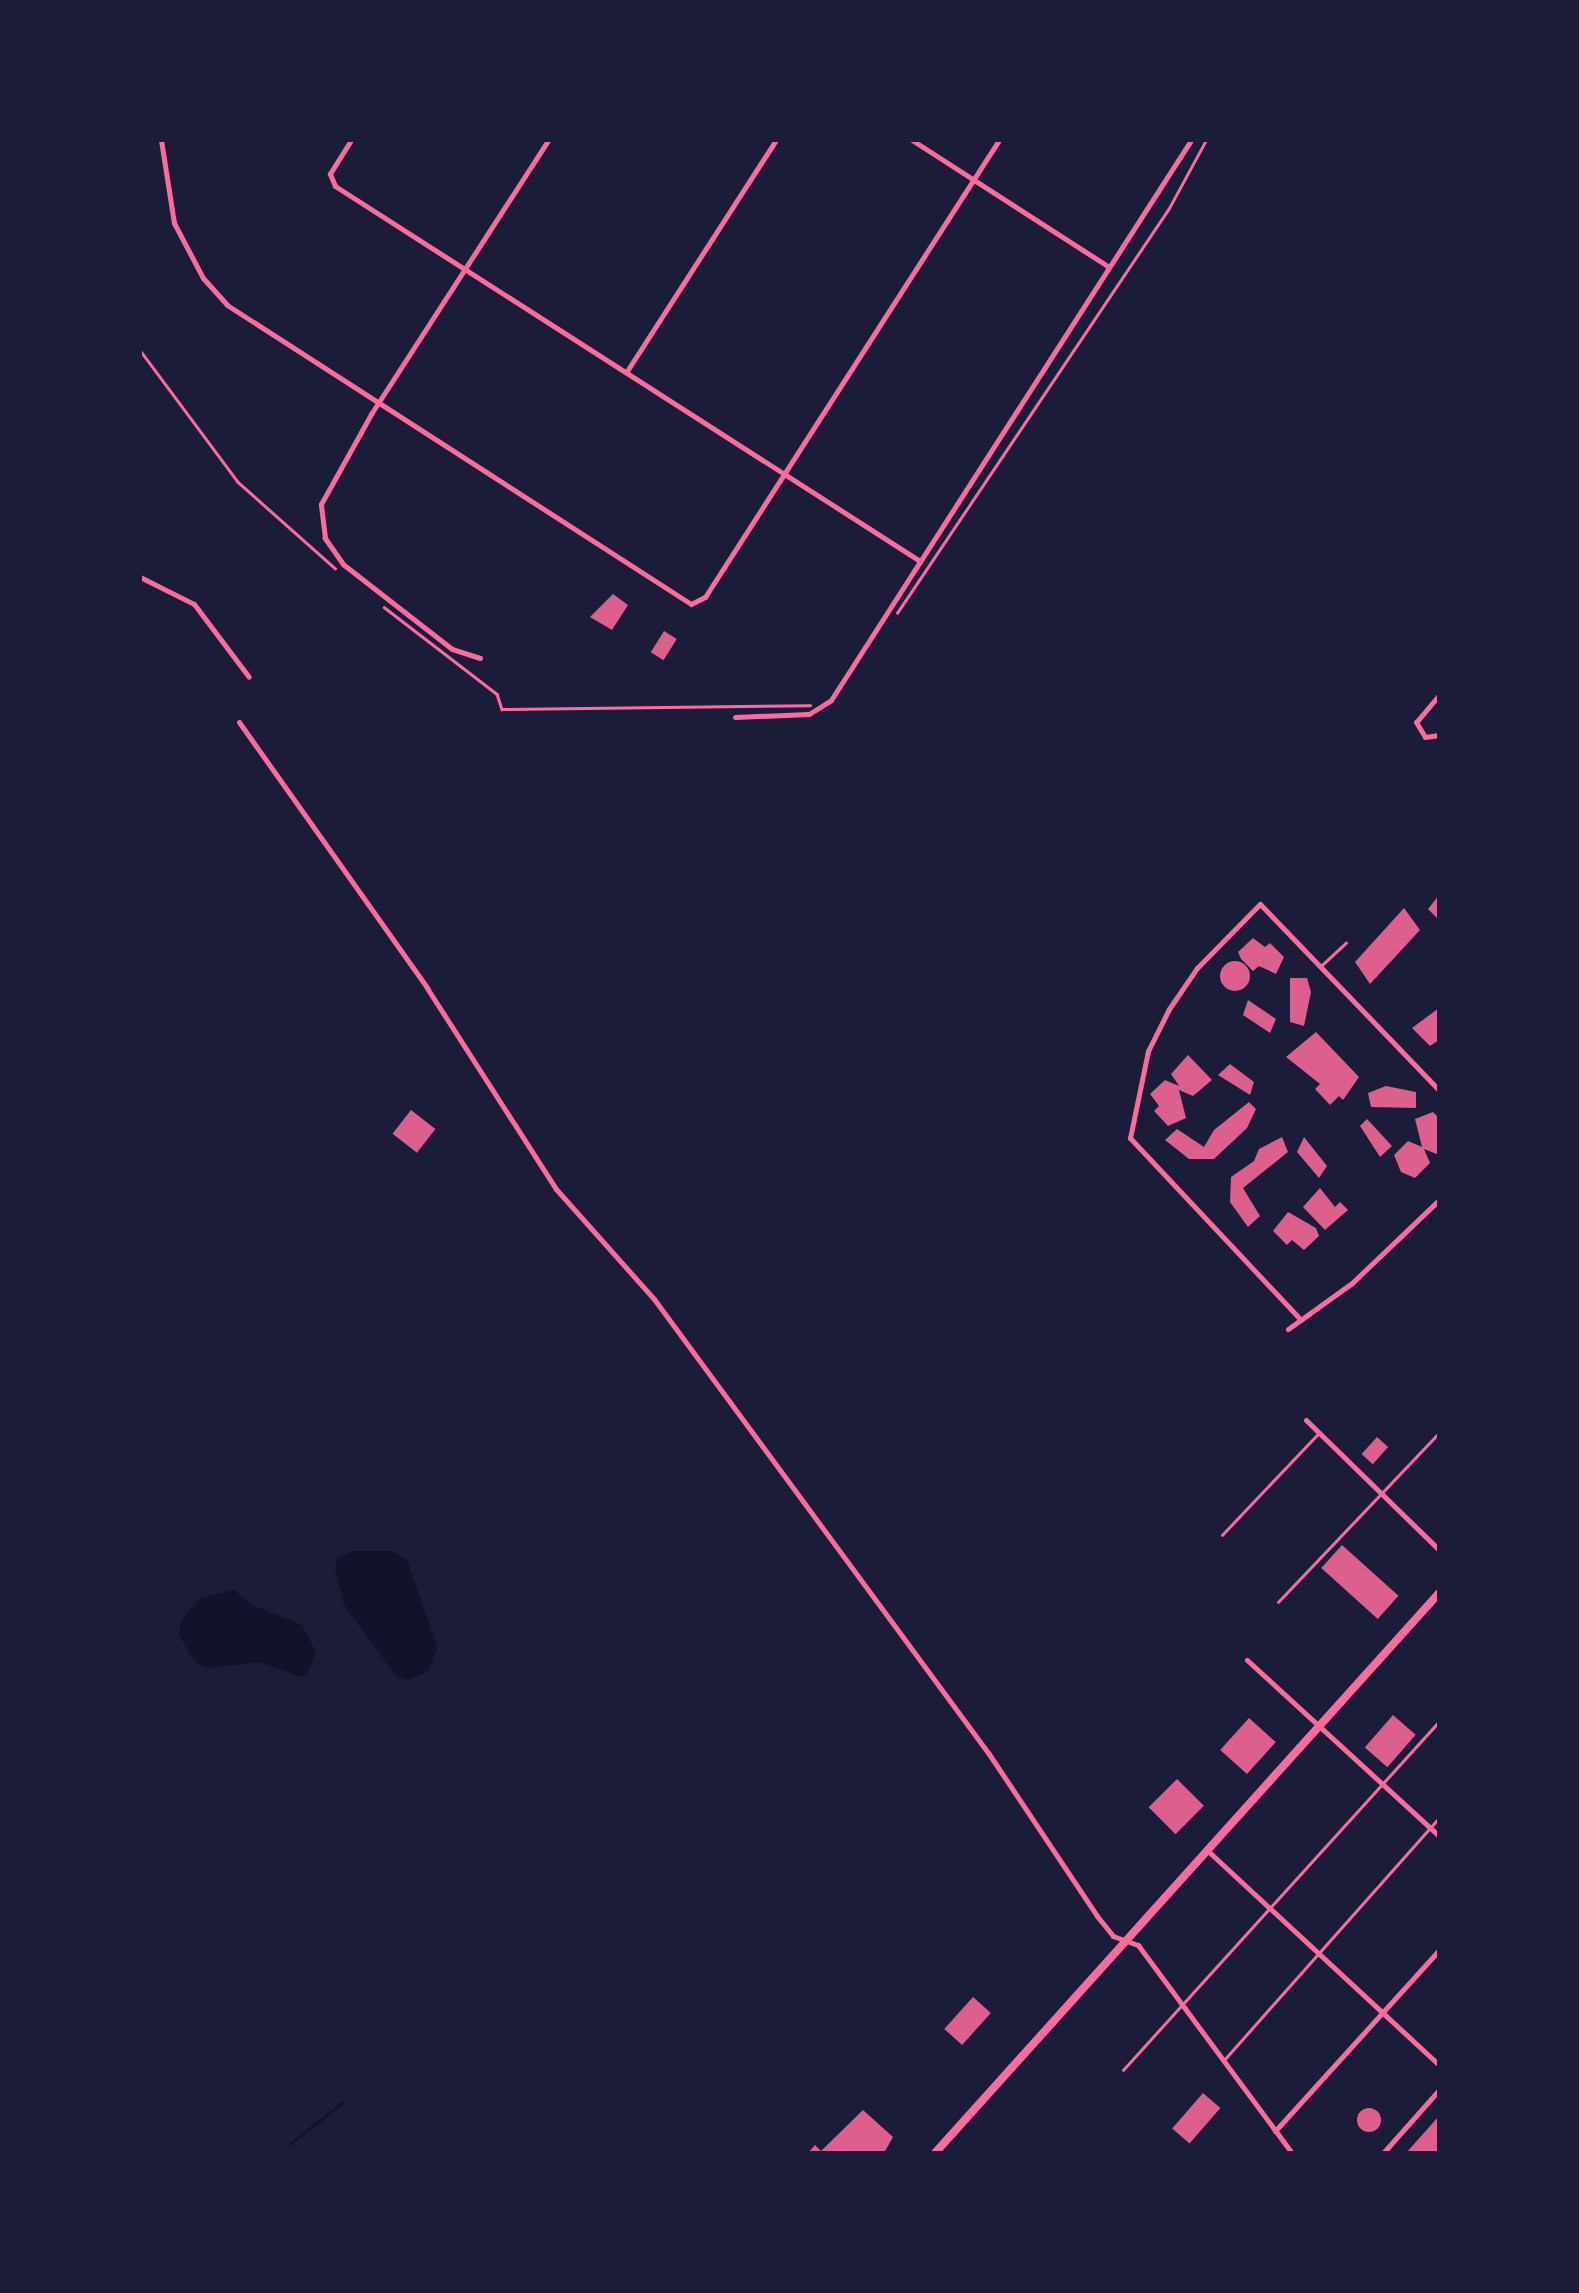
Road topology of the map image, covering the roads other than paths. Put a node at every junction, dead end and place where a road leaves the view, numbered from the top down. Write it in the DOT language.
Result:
graph roads {
  1 [pos="161,140"];
  2 [pos="350,140"];
  3 [pos="548,140"];
  4 [pos="776,140"];
  5 [pos="912,140"];
  6 [pos="999,140"];
  7 [pos="1191,140"];
  8 [pos="974,180"];
  9 [pos="1109,267"];
  10 [pos="465,268"];
  11 [pos="627,371"];
  12 [pos="377,404"];
  13 [pos="785,473"];
  14 [pos="920,560"];
  15 [pos="140,577"];
  16 [pos="480,658"];
  17 [pos="249,677"];
  18 [pos="1439,695"];
  19 [pos="735,717"];
  20 [pos="239,722"];
  21 [pos="1439,735"];
  22 [pos="1346,944"];
  23 [pos="1321,967"];
  24 [pos="1438,1085"];
  25 [pos="1439,1200"];
  26 [pos="1301,1320"];
  27 [pos="1288,1329"];
  28 [pos="1306,1420"];
  29 [pos="1439,1432"];
  30 [pos="1318,1433"];
  31 [pos="1380,1492"];
  32 [pos="1222,1535"];
  33 [pos="1439,1550"];
  34 [pos="1439,1593"];
  35 [pos="1278,1602"];
  36 [pos="1248,1660"];
  37 [pos="1439,1722"];
  38 [pos="1317,1725"];
  39 [pos="1381,1784"];
  40 [pos="1439,1818"];
  41 [pos="1430,1828"];
  42 [pos="1439,1836"];
  43 [pos="1206,1849"];
  44 [pos="1270,1909"];
  45 [pos="1126,1940"];
  46 [pos="1439,1950"];
  47 [pos="1320,1954"];
  48 [pos="1182,2006"];
  49 [pos="1384,2012"];
  50 [pos="1223,2061"];
  51 [pos="1439,2065"];
  52 [pos="1124,2070"];
  53 [pos="1439,2090"];
  54 [pos="1275,2131"];
  55 [pos="934,2153"];
  56 [pos="1292,2153"];
  57 [pos="1383,2153"];
  1 -- 12 [label="street"];
  2 -- 10 [label="street"];
  3 -- 10 [label="street"];
  4 -- 11 [label="street"];
  5 -- 8 [label="street"];
  6 -- 8 [label="street"];
  7 -- 9 [label="street"];
  8 -- 9 [label="street"];
  8 -- 13 [label="street"];
  9 -- 14 [label="street"];
  10 -- 11 [label="street"];
  10 -- 12 [label="street"];
  11 -- 13 [label="street"];
  12 -- 13 [label="street"];
  12 -- 16 [label="street"];
  13 -- 14 [label="street"];
  14 -- 19 [label="street"];
  15 -- 17 [label="street"];
  18 -- 21 [label="street"];
  20 -- 45 [label="street"];
  22 -- 23 [label="lane"];
  23 -- 24 [label="street"];
  23 -- 26 [label="street"];
  25 -- 26 [label="street"];
  26 -- 27 [label="street"];
  28 -- 30 [label="street"];
  29 -- 31 [label="lane"];
  30 -- 31 [label="street"];
  30 -- 32 [label="lane"];
  31 -- 33 [label="street"];
  31 -- 35 [label="lane"];
  34 -- 38 [label="main road"];
  36 -- 38 [label="street"];
  37 -- 39 [label="lane"];
  38 -- 39 [label="street"];
  38 -- 43 [label="main road"];
  39 -- 41 [label="street"];
  39 -- 44 [label="lane"];
  40 -- 41 [label="lane"];
  41 -- 42 [label="street"];
  41 -- 47 [label="lane"];
  43 -- 44 [label="street"];
  43 -- 45 [label="main road"];
  44 -- 47 [label="street"];
  44 -- 48 [label="lane"];
  45 -- 48 [label="street"];
  45 -- 55 [label="main road"];
  46 -- 49 [label="street"];
  47 -- 49 [label="street"];
  47 -- 50 [label="lane"];
  48 -- 50 [label="street"];
  48 -- 52 [label="lane"];
  49 -- 51 [label="street"];
  49 -- 54 [label="street"];
  50 -- 54 [label="street"];
  53 -- 57 [label="street"];
  54 -- 56 [label="street"];
}
